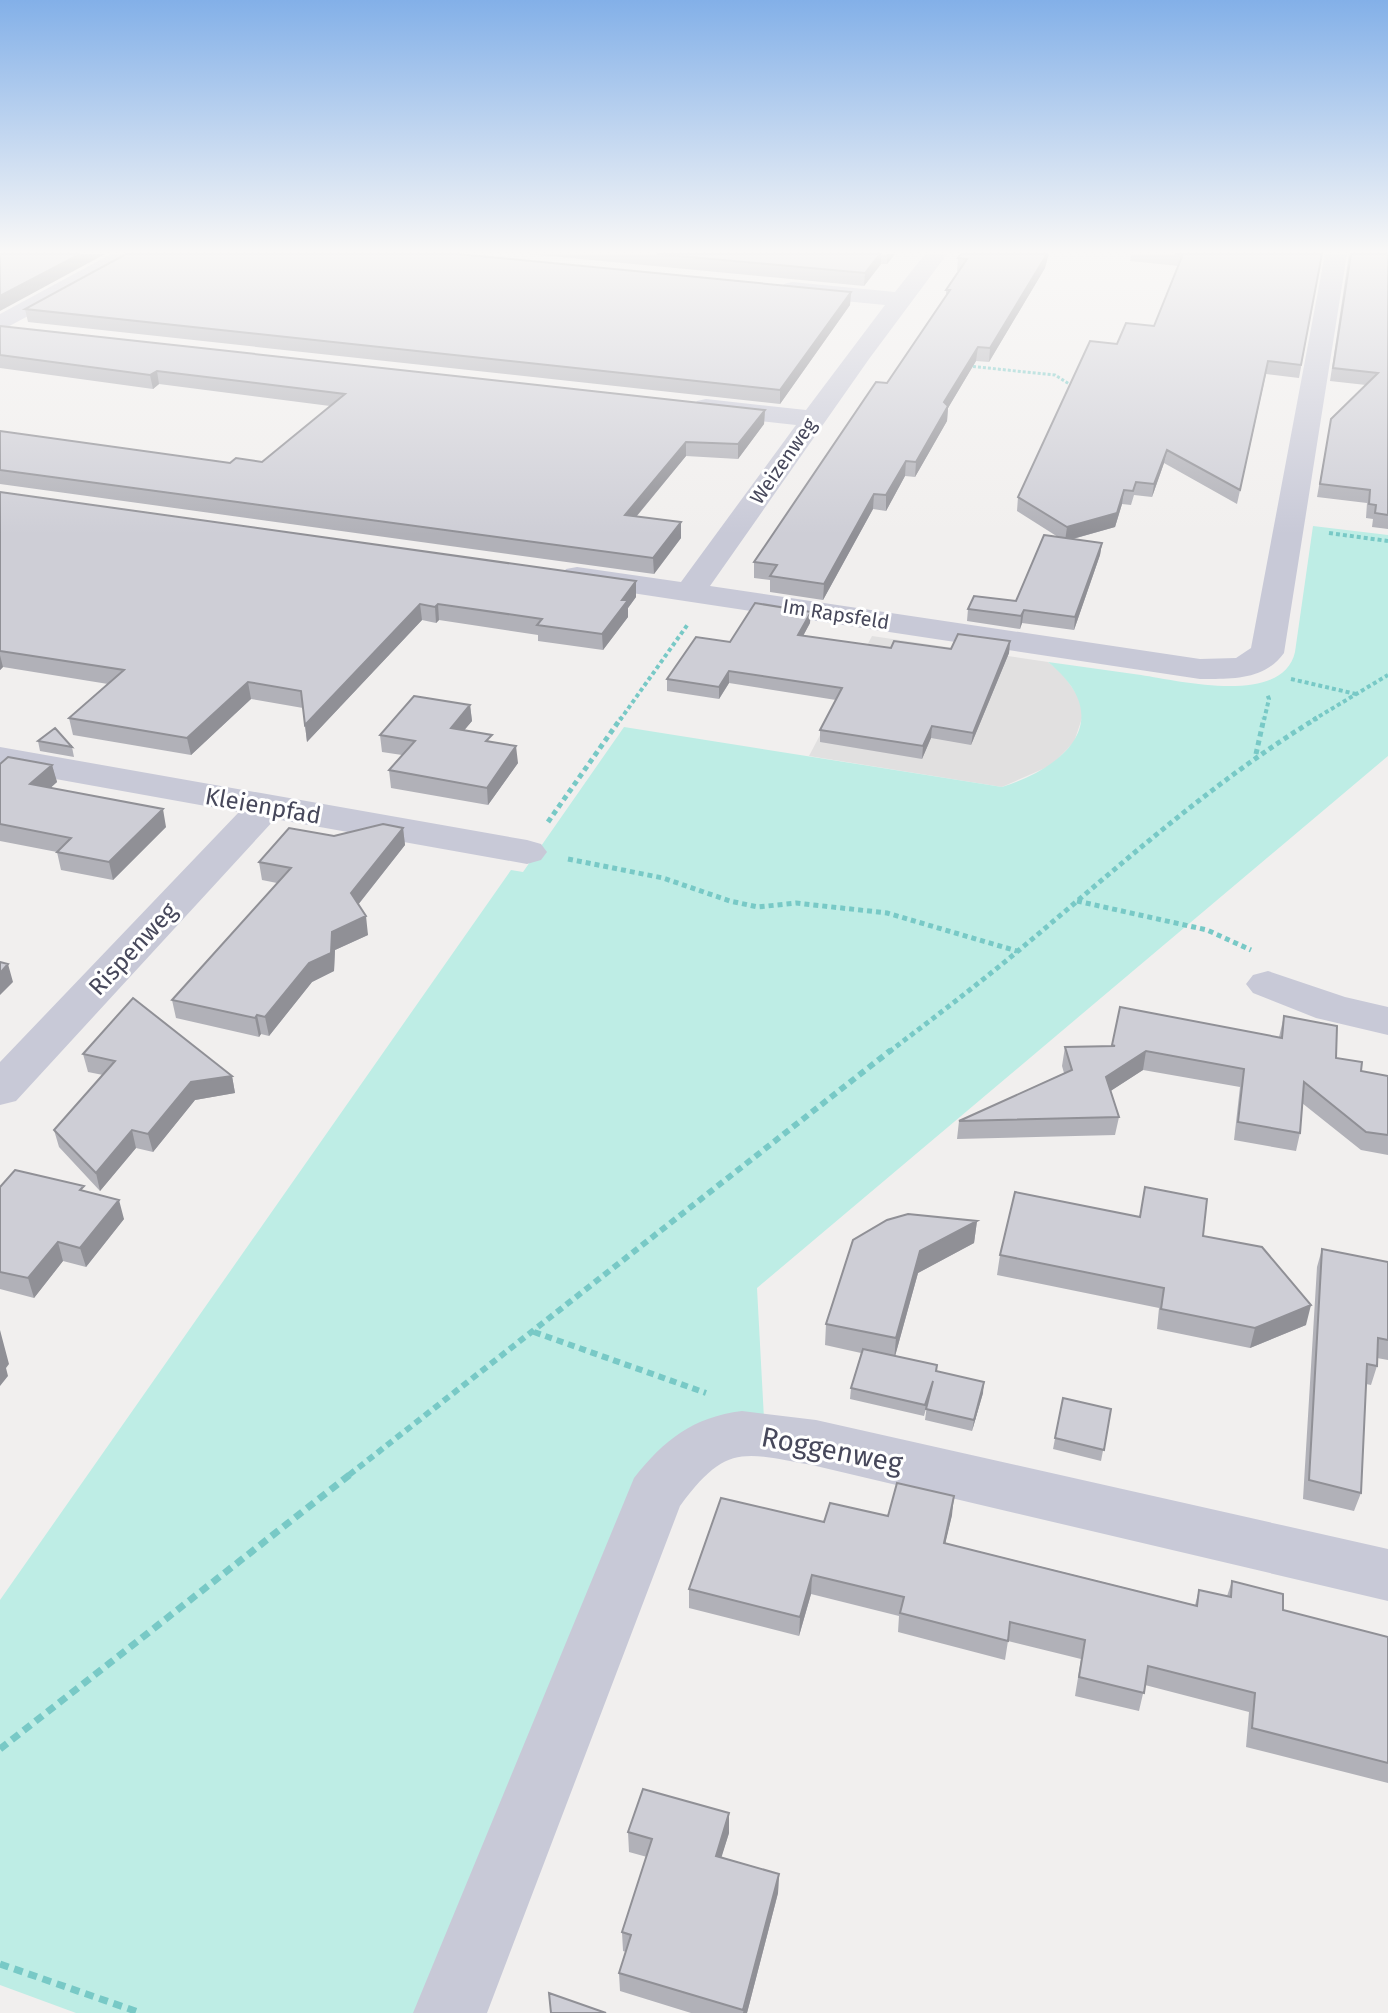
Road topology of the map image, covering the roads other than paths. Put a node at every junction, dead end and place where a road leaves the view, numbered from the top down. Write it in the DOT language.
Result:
graph roads {
  1 [pos="867,348"];
  2 [pos="1320,348"];
  3 [pos="688,405"];
  4 [pos="813,419"];
  5 [pos="551,573"];
  6 [pos="699,594"];
  7 [pos="0,758"];
  8 [pos="265,807"];
  9 [pos="527,852"];
  10 [pos="1268,984"];
  11 [pos="1388,1021"];
  12 [pos="0,1090"];
  13 [pos="1388,1575"];
  14 [pos="450,2013"];
  1 -- 4 [label="street, Weizenweg"];
  2 -- 6 [label="street, Im Rapsfeld"];
  3 -- 4 [label="street"];
  4 -- 6 [label="street, Weizenweg"];
  5 -- 6 [label="street, Im Rapsfeld"];
  7 -- 8 [label="street, Kleienpfad"];
  8 -- 9 [label="street, Kleienpfad"];
  8 -- 12 [label="street, Rispenweg"];
  10 -- 11 [label="street"];
  13 -- 14 [label="street, Roggenweg"];
}
